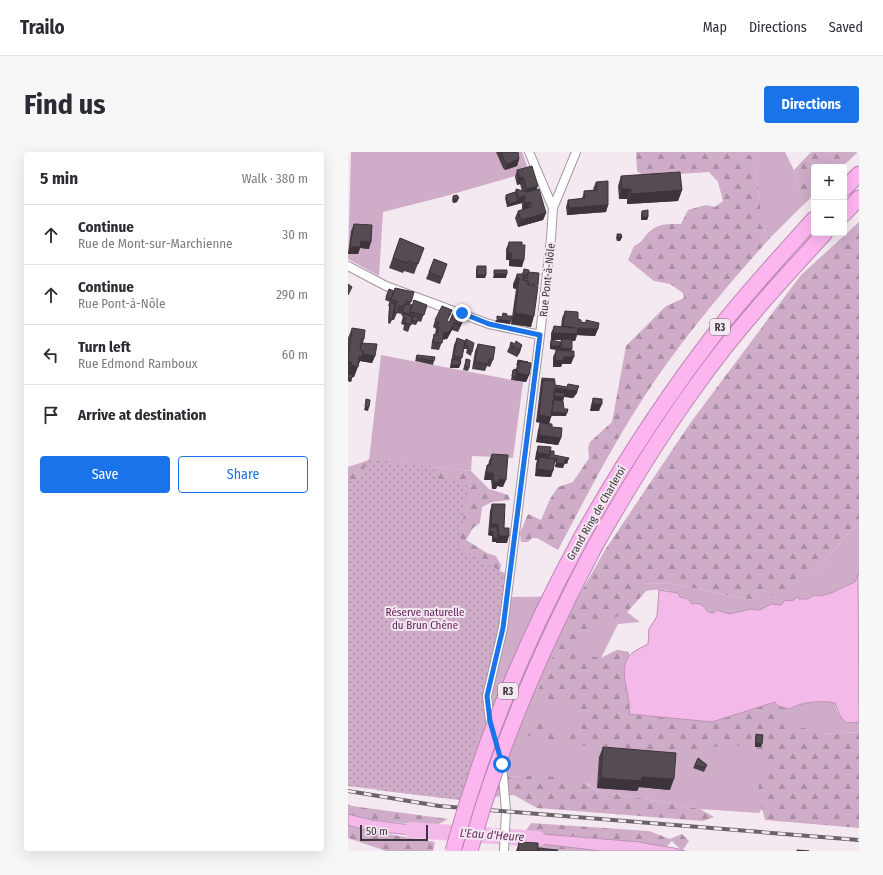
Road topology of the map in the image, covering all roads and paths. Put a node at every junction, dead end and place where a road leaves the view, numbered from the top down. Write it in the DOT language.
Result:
graph roads {
  1 [pos="529,152"];
  2 [pos="576,152"];
  3 [pos="859,174"];
  4 [pos="847,186"];
  5 [pos="859,198"];
  6 [pos="553,208"];
  7 [pos="847,211"];
  8 [pos="859,211"];
  9 [pos="847,221"];
  10 [pos="811,222"];
  11 [pos="822,236"];
  12 [pos="348,266"];
  13 [pos="540,335"];
  14 [pos="504,847"];
  15 [pos="453,851"];
  16 [pos="470,851"];
  1 -- 6 [label="street, Rue Pont-à-Nôle"];
  2 -- 6 [label="street"];
  3 -- 4 [label="highway"];
  5 -- 7 [label="highway"];
  6 -- 13 [label="street, Rue Pont-à-Nôle"];
  8 -- 9 [label="highway"];
  10 -- 15 [label="highway, Grand Ring de Charleroi / R3, bridge"];
  11 -- 16 [label="highway, Grand Ring de Charleroi / R3, bridge"];
  12 -- 13 [label="street"];
  13 -- 14 [label="street, Rue Pont-à-Nôle"];
}
